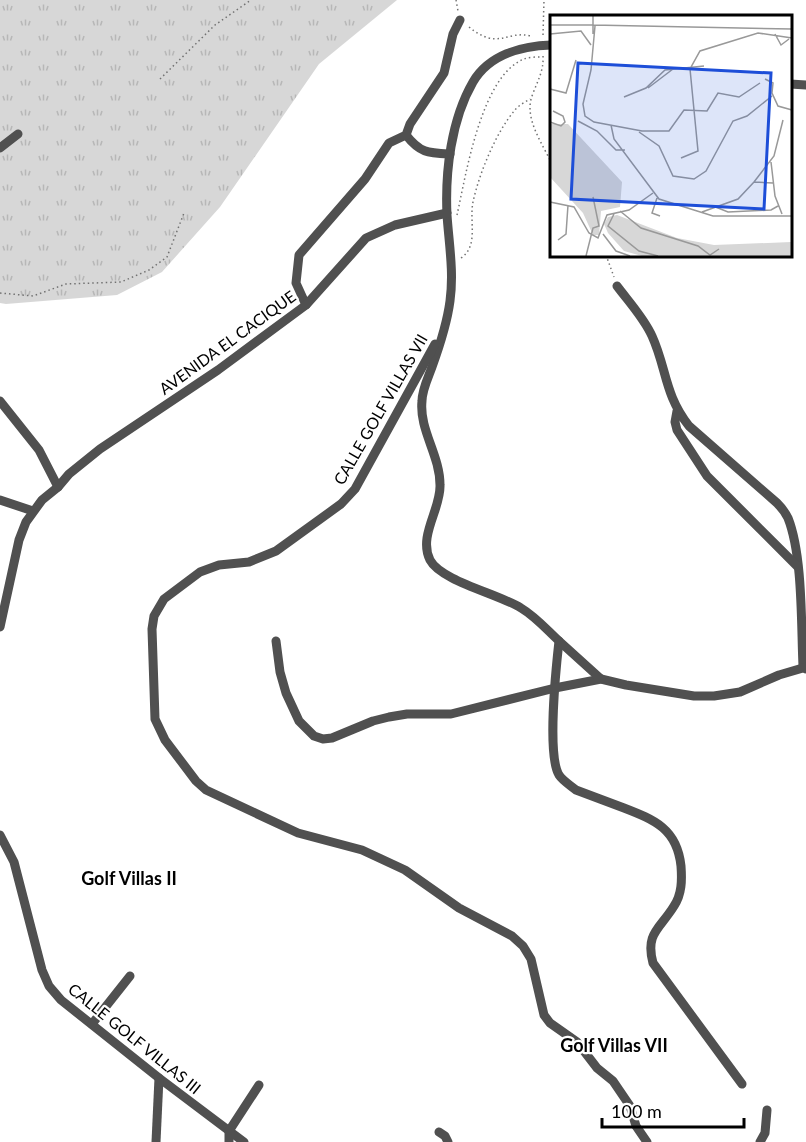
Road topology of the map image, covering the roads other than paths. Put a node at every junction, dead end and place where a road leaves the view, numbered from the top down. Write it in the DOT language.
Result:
graph roads {
  1 [pos="460,20"];
  2 [pos="544,45"];
  3 [pos="791,84"];
  4 [pos="806,85"];
  5 [pos="18,134"];
  6 [pos="406,135"];
  7 [pos="0,148"];
  8 [pos="450,154"];
  9 [pos="447,213"];
  10 [pos="617,286"];
  11 [pos="306,305"];
  12 [pos="446,324"];
  13 [pos="0,401"];
  14 [pos="677,411"];
  15 [pos="58,488"];
  16 [pos="0,500"];
  17 [pos="33,511"];
  18 [pos="797,566"];
  19 [pos="0,627"];
  20 [pos="276,641"];
  21 [pos="558,641"];
  22 [pos="805,667"];
  23 [pos="600,679"];
  24 [pos="555,688"];
  25 [pos="1,843"];
  26 [pos="130,976"];
  27 [pos="92,1024"];
  28 [pos="159,1078"];
  29 [pos="742,1084"];
  30 [pos="259,1085"];
  31 [pos="767,1110"];
  32 [pos="229,1131"];
  33 [pos="439,1132"];
  34 [pos="156,1142"];
  35 [pos="229,1142"];
  36 [pos="244,1142"];
  37 [pos="448,1142"];
  38 [pos="647,1142"];
  39 [pos="760,1142"];
  1 -- 6 [label="street"];
  2 -- 8 [label="street"];
  3 -- 4 [label="street"];
  5 -- 7 [label="street"];
  6 -- 8 [label="street"];
  6 -- 11 [label="street"];
  8 -- 9 [label="street"];
  9 -- 11 [label="street, AVENIDA EL CACIQUE"];
  9 -- 12 [label="street"];
  10 -- 14 [label="street"];
  11 -- 15 [label="street, AVENIDA EL CACIQUE"];
  12 -- 21 [label="street"];
  12 -- 38 [label="street, CALLE GOLF VILLAS VII"];
  13 -- 15 [label="street"];
  14 -- 18 [label="street"];
  14 -- 18 [label="street"];
  15 -- 17 [label="street, AVENIDA EL CACIQUE"];
  16 -- 17 [label="street"];
  17 -- 19 [label="street, AVENIDA EL CACIQUE"];
  18 -- 22 [label="street"];
  20 -- 24 [label="street"];
  21 -- 23 [label="street"];
  21 -- 24 [label="street"];
  22 -- 23 [label="street"];
  23 -- 24 [label="street"];
  24 -- 29 [label="street"];
  25 -- 27 [label="street, CALLE GOLF VILLAS III"];
  26 -- 27 [label="street"];
  27 -- 28 [label="street, CALLE GOLF VILLAS III"];
  28 -- 32 [label="street, CALLE GOLF VILLAS III"];
  28 -- 34 [label="street"];
  30 -- 32 [label="street"];
  31 -- 39 [label="street"];
  32 -- 35 [label="street"];
  32 -- 36 [label="street, CALLE GOLF VILLAS III"];
  33 -- 37 [label="street"];
}
